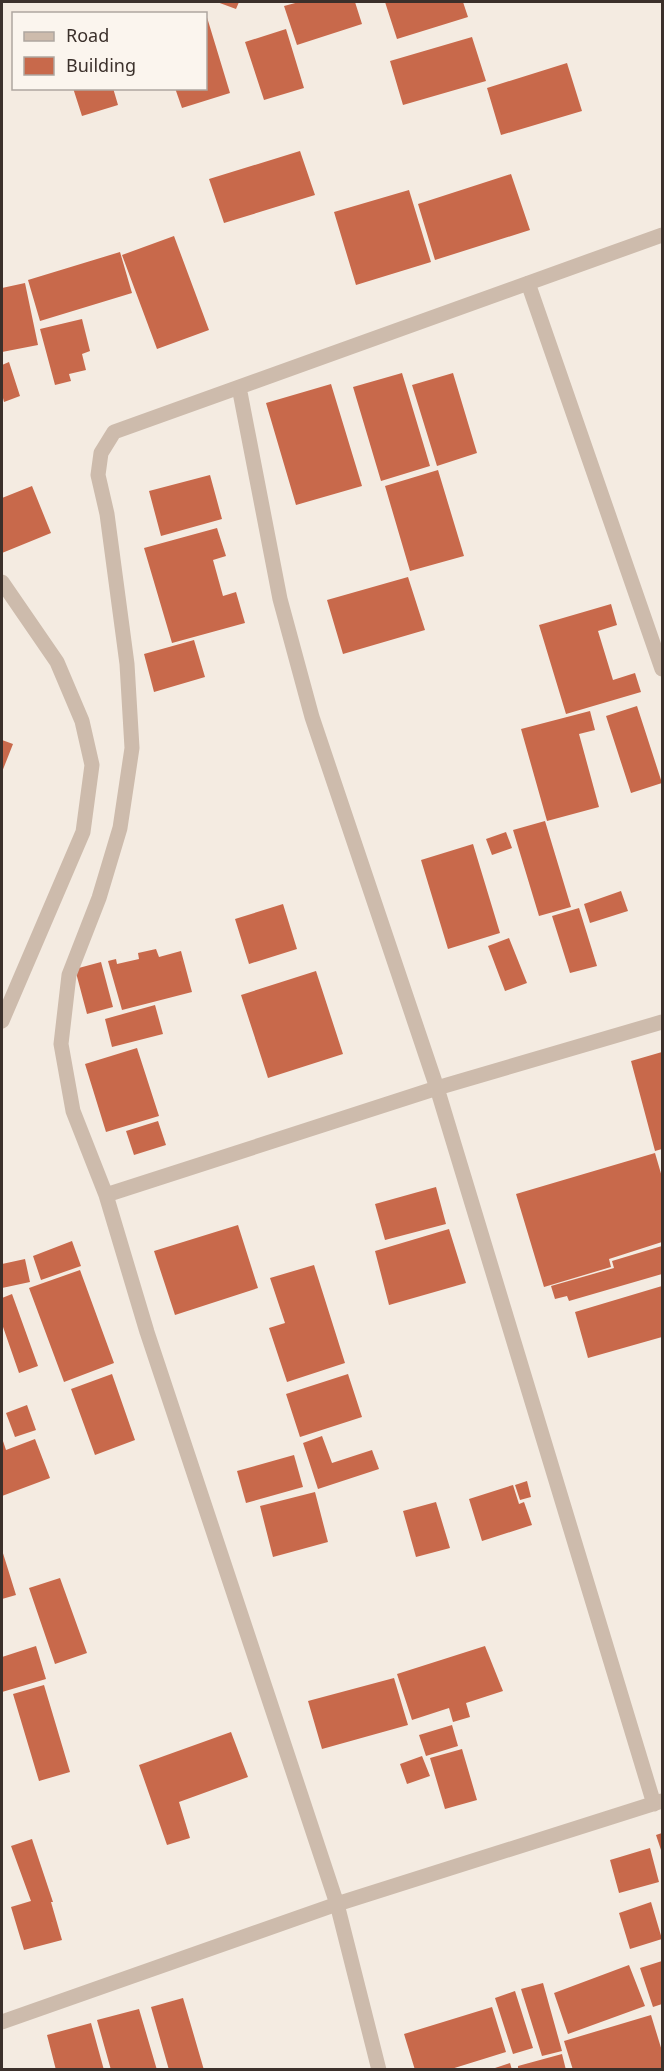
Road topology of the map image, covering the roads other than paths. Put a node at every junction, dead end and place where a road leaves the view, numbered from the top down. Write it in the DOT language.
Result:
graph roads {
  1 [pos="663,235"];
  2 [pos="528,283"];
  3 [pos="239,387"];
  4 [pos="2,582"];
  5 [pos="656,631"];
  6 [pos="663,669"];
  7 [pos="2,1021"];
  8 [pos="663,1022"];
  9 [pos="437,1088"];
  10 [pos="106,1195"];
  11 [pos="658,1802"];
  12 [pos="337,1904"];
  13 [pos="2,2022"];
  14 [pos="380,2070"];
  1 -- 2 [label="street"];
  2 -- 3 [label="street"];
  2 -- 5 [label="street"];
  3 -- 9 [label="street"];
  3 -- 10 [label="street"];
  4 -- 7 [label="street"];
  5 -- 6 [label="street"];
  8 -- 9 [label="street"];
  9 -- 10 [label="street"];
  9 -- 11 [label="street"];
  10 -- 12 [label="street"];
  11 -- 12 [label="street"];
  12 -- 13 [label="street"];
  12 -- 14 [label="street"];
}
